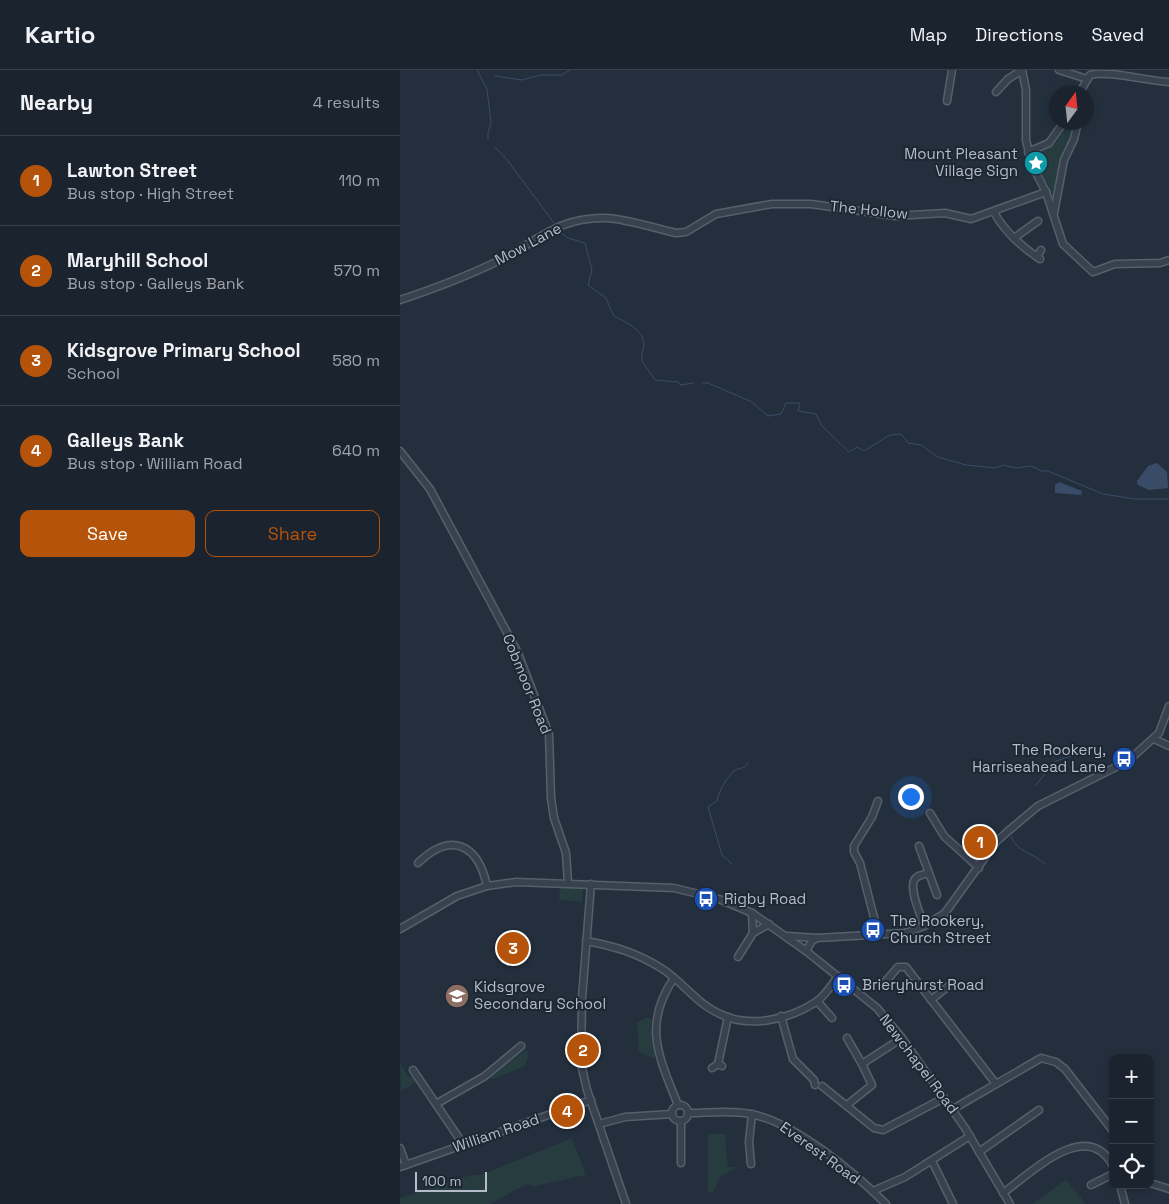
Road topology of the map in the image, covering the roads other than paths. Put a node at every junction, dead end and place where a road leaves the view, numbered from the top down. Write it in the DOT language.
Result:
graph roads {
  1 [pos="952,70"];
  2 [pos="1022,70"];
  3 [pos="1059,70"];
  4 [pos="1095,71"];
  5 [pos="1087,79"];
  6 [pos="1169,82"];
  7 [pos="1084,85"];
  8 [pos="996,92"];
  9 [pos="948,101"];
  10 [pos="1058,130"];
  11 [pos="1075,130"];
  12 [pos="1028,152"];
  13 [pos="1046,192"];
  14 [pos="994,212"];
  15 [pos="716,214"];
  16 [pos="1054,216"];
  17 [pos="1038,221"];
  18 [pos="1014,238"];
  19 [pos="1041,250"];
  20 [pos="1169,260"];
  21 [pos="400,300"];
  22 [pos="400,451"];
  23 [pos="1169,706"];
  24 [pos="1154,739"];
  25 [pos="1169,746"];
  26 [pos="878,801"];
  27 [pos="930,813"];
  28 [pos="919,846"];
  29 [pos="417,864"];
  30 [pos="979,868"];
  31 [pos="929,874"];
  32 [pos="568,883"];
  33 [pos="591,884"];
  34 [pos="488,886"];
  35 [pos="937,896"];
  36 [pos="752,914"];
  37 [pos="769,924"];
  38 [pos="924,926"];
  39 [pos="400,929"];
  40 [pos="753,933"];
  41 [pos="878,933"];
  42 [pos="786,936"];
  43 [pos="817,938"];
  44 [pos="586,942"];
  45 [pos="806,951"];
  46 [pos="738,957"];
  47 [pos="838,976"];
  48 [pos="674,978"];
  49 [pos="886,981"];
  50 [pos="950,985"];
  51 [pos="931,1000"];
  52 [pos="817,1001"];
  53 [pos="781,1016"];
  54 [pos="728,1017"];
  55 [pos="832,1018"];
  56 [pos="847,1038"];
  57 [pos="902,1038"];
  58 [pos="521,1046"];
  59 [pos="862,1064"];
  60 [pos="712,1068"];
  61 [pos="413,1070"];
  62 [pos="996,1084"];
  63 [pos="815,1085"];
  64 [pos="822,1086"];
  65 [pos="944,1098"];
  66 [pos="591,1100"];
  67 [pos="436,1104"];
  68 [pos="678,1105"];
  69 [pos="847,1105"];
  70 [pos="953,1109"];
  71 [pos="1039,1110"];
  72 [pos="689,1113"];
  73 [pos="672,1114"];
  74 [pos="752,1114"];
  75 [pos="681,1122"];
  76 [pos="599,1124"];
  77 [pos="1109,1126"];
  78 [pos="970,1136"];
  79 [pos="463,1144"];
  80 [pos="400,1148"];
  81 [pos="979,1152"];
  82 [pos="932,1161"];
  83 [pos="1109,1161"];
  84 [pos="682,1163"];
  85 [pos="751,1164"];
  86 [pos="403,1166"];
  87 [pos="1109,1176"];
  88 [pos="1154,1184"];
  89 [pos="1091,1185"];
  90 [pos="1121,1189"];
  91 [pos="1169,1189"];
  92 [pos="873,1191"];
  93 [pos="1003,1193"];
  94 [pos="626,1204"];
  95 [pos="886,1204"];
  96 [pos="953,1204"];
  97 [pos="1010,1204"];
  98 [pos="1125,1204"];
  1 -- 9 [label="street"];
  2 -- 8 [label="street"];
  2 -- 12 [label="street"];
  3 -- 5 [label="street"];
  4 -- 5 [label="street"];
  4 -- 6 [label="street"];
  5 -- 7 [label="street"];
  10 -- 12 [label="street"];
  11 -- 16 [label="street"];
  12 -- 13 [label="street"];
  13 -- 14 [label="street, The Hollow"];
  13 -- 16 [label="street"];
  14 -- 15 [label="street, The Hollow"];
  14 -- 18 [label="street"];
  15 -- 21 [label="street, Mow Lane"];
  16 -- 20 [label="street"];
  17 -- 18 [label="street"];
  18 -- 19 [label="street"];
  22 -- 32 [label="street, Cobmoor Road"];
  23 -- 24 [label="street"];
  24 -- 25 [label="street"];
  24 -- 30 [label="street"];
  26 -- 41 [label="street"];
  27 -- 30 [label="street"];
  28 -- 31 [label="street"];
  29 -- 34 [label="street"];
  30 -- 38 [label="street"];
  31 -- 35 [label="street"];
  31 -- 38 [label="street"];
  32 -- 33 [label="street, Newchapel Road"];
  32 -- 34 [label="street, Newchapel Road"];
  33 -- 36 [label="street, Newchapel Road"];
  33 -- 44 [label="street"];
  34 -- 39 [label="street, Newchapel Road"];
  36 -- 37 [label="street, Newchapel Road"];
  36 -- 40 [label="street"];
  37 -- 40 [label="street"];
  37 -- 42 [label="street, Newchapel Road"];
  38 -- 41 [label="street"];
  40 -- 46 [label="street"];
  41 -- 43 [label="street"];
  42 -- 43 [label="street"];
  42 -- 45 [label="street, Newchapel Road"];
  43 -- 45 [label="street"];
  44 -- 48 [label="street"];
  44 -- 66 [label="street"];
  45 -- 47 [label="street, Newchapel Road"];
  47 -- 52 [label="street"];
  47 -- 57 [label="street, Newchapel Road"];
  48 -- 54 [label="street"];
  48 -- 68 [label="street"];
  49 -- 51 [label="street"];
  50 -- 51 [label="street"];
  51 -- 62 [label="street"];
  52 -- 53 [label="street"];
  52 -- 55 [label="street"];
  53 -- 54 [label="street"];
  53 -- 63 [label="street"];
  54 -- 60 [label="street"];
  56 -- 59 [label="street"];
  57 -- 59 [label="street"];
  57 -- 65 [label="street, Newchapel Road"];
  58 -- 67 [label="street"];
  59 -- 69 [label="street"];
  61 -- 67 [label="street"];
  62 -- 70 [label="street"];
  62 -- 77 [label="street"];
  64 -- 69 [label="street"];
  65 -- 69 [label="street"];
  65 -- 70 [label="street, Newchapel Road"];
  66 -- 76 [label="street"];
  66 -- 79 [label="street, William Road"];
  67 -- 79 [label="street"];
  68 -- 72 [label="street"];
  68 -- 73 [label="street"];
  70 -- 78 [label="street, Newchapel Road"];
  71 -- 81 [label="street"];
  72 -- 74 [label="street, Everest Road"];
  72 -- 75 [label="street"];
  73 -- 75 [label="street"];
  73 -- 76 [label="street"];
  74 -- 85 [label="street"];
  74 -- 92 [label="street, Everest Road"];
  75 -- 84 [label="street"];
  76 -- 94 [label="street"];
  78 -- 81 [label="street, Newchapel Road"];
  78 -- 82 [label="street"];
  79 -- 86 [label="street, William Road"];
  80 -- 86 [label="street"];
  81 -- 93 [label="street, Newchapel Road"];
  82 -- 92 [label="street"];
  82 -- 96 [label="street"];
  83 -- 93 [label="street"];
  87 -- 89 [label="street"];
  88 -- 91 [label="street"];
  90 -- 98 [label="street"];
  92 -- 95 [label="street, Everest Road"];
  93 -- 97 [label="street, Newchapel Road"];
}
